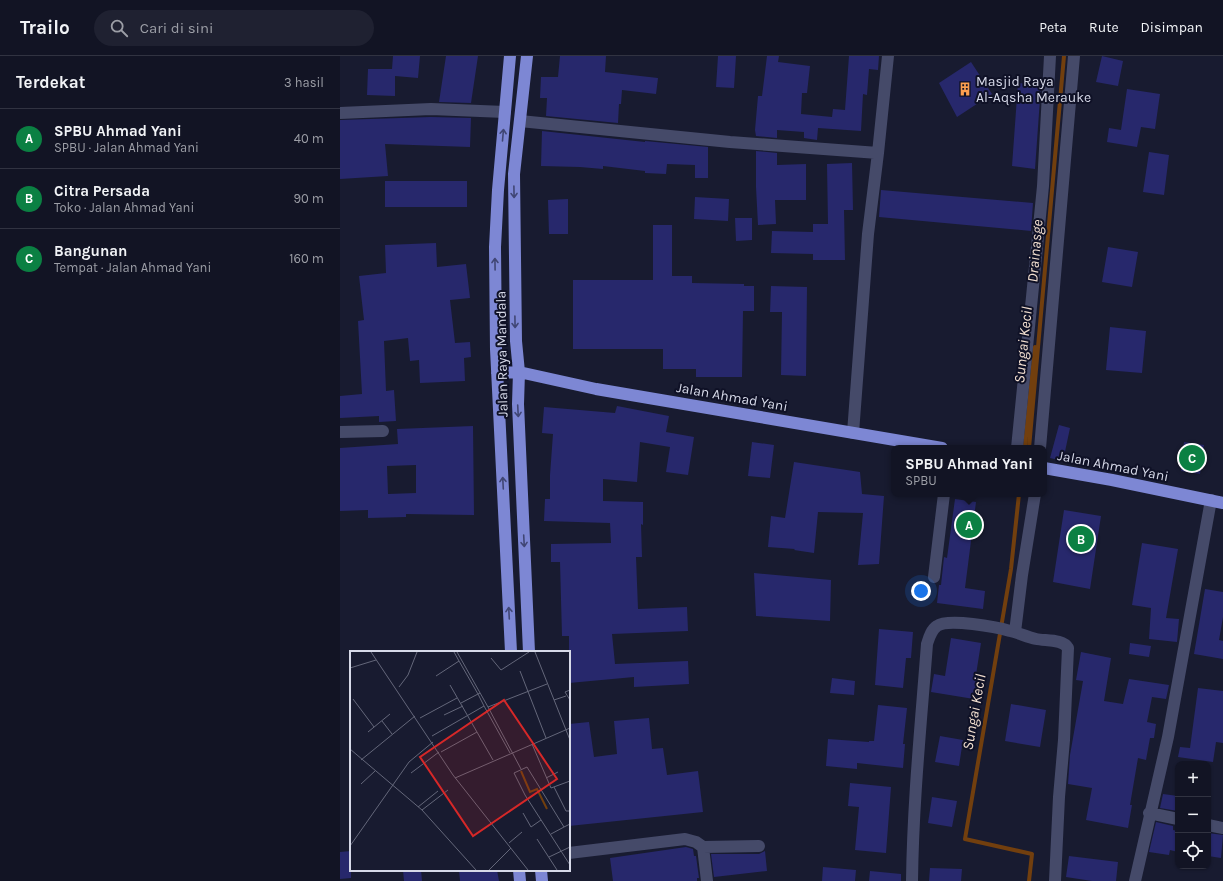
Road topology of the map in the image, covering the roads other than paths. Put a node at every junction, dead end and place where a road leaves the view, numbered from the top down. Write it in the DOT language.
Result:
graph roads {
  1 [pos="510,56"];
  2 [pos="527,56"];
  3 [pos="888,56"];
  4 [pos="1050,56"];
  5 [pos="1074,56"];
  6 [pos="505,112"];
  7 [pos="340,113"];
  8 [pos="520,121"];
  9 [pos="878,153"];
  10 [pos="519,372"];
  11 [pos="497,373"];
  12 [pos="383,431"];
  13 [pos="340,432"];
  14 [pos="852,434"];
  15 [pos="923,445"];
  16 [pos="1017,445"];
  17 [pos="1040,445"];
  18 [pos="1047,469"];
  19 [pos="944,497"];
  20 [pos="1035,497"];
  21 [pos="1211,500"];
  22 [pos="1223,503"];
  23 [pos="934,577"];
  24 [pos="1013,631"];
  25 [pos="510,651"];
  26 [pos="529,651"];
  27 [pos="1149,813"];
  28 [pos="1175,818"];
  29 [pos="1211,826"];
  30 [pos="1223,828"];
  31 [pos="759,846"];
  32 [pos="703,847"];
  33 [pos="570,853"];
  34 [pos="519,871"];
  35 [pos="541,871"];
  36 [pos="520,881"];
  37 [pos="542,881"];
  38 [pos="707,881"];
  39 [pos="912,881"];
  40 [pos="1055,881"];
  41 [pos="1135,881"];
  1 -- 6 [label="highway, Jalan Raya Mandala"];
  2 -- 8 [label="highway, Jalan Raya Mandala"];
  3 -- 9 [label="street"];
  4 -- 16 [label="street"];
  5 -- 17 [label="street"];
  6 -- 7 [label="street"];
  11 -- 6 [label="highway, Jalan Raya Mandala, one-way"];
  8 -- 9 [label="street"];
  8 -- 10 [label="highway, Jalan Raya Mandala, one-way"];
  9 -- 14 [label="street"];
  10 -- 11 [label="highway, Jalan Ahmad Yani"];
  10 -- 14 [label="highway, Jalan Ahmad Yani"];
  10 -- 26 [label="highway, Jalan Raya Mandala, one-way"];
  25 -- 11 [label="highway, Jalan Raya Mandala, one-way"];
  12 -- 13 [label="street"];
  14 -- 15 [label="highway, Jalan Ahmad Yani"];
  18 -- 21 [label="highway, Jalan Ahmad Yani"];
  19 -- 23 [label="street"];
  20 -- 24 [label="street"];
  21 -- 22 [label="highway, Jalan Ahmad Yani"];
  21 -- 27 [label="street"];
  24 -- 39 [label="street"];
  24 -- 40 [label="street"];
  27 -- 28 [label="street"];
  27 -- 41 [label="street"];
  29 -- 30 [label="street"];
  31 -- 32 [label="street"];
  32 -- 33 [label="street"];
  32 -- 38 [label="street"];
  34 -- 36 [label="highway"];
  35 -- 37 [label="highway"];
}
